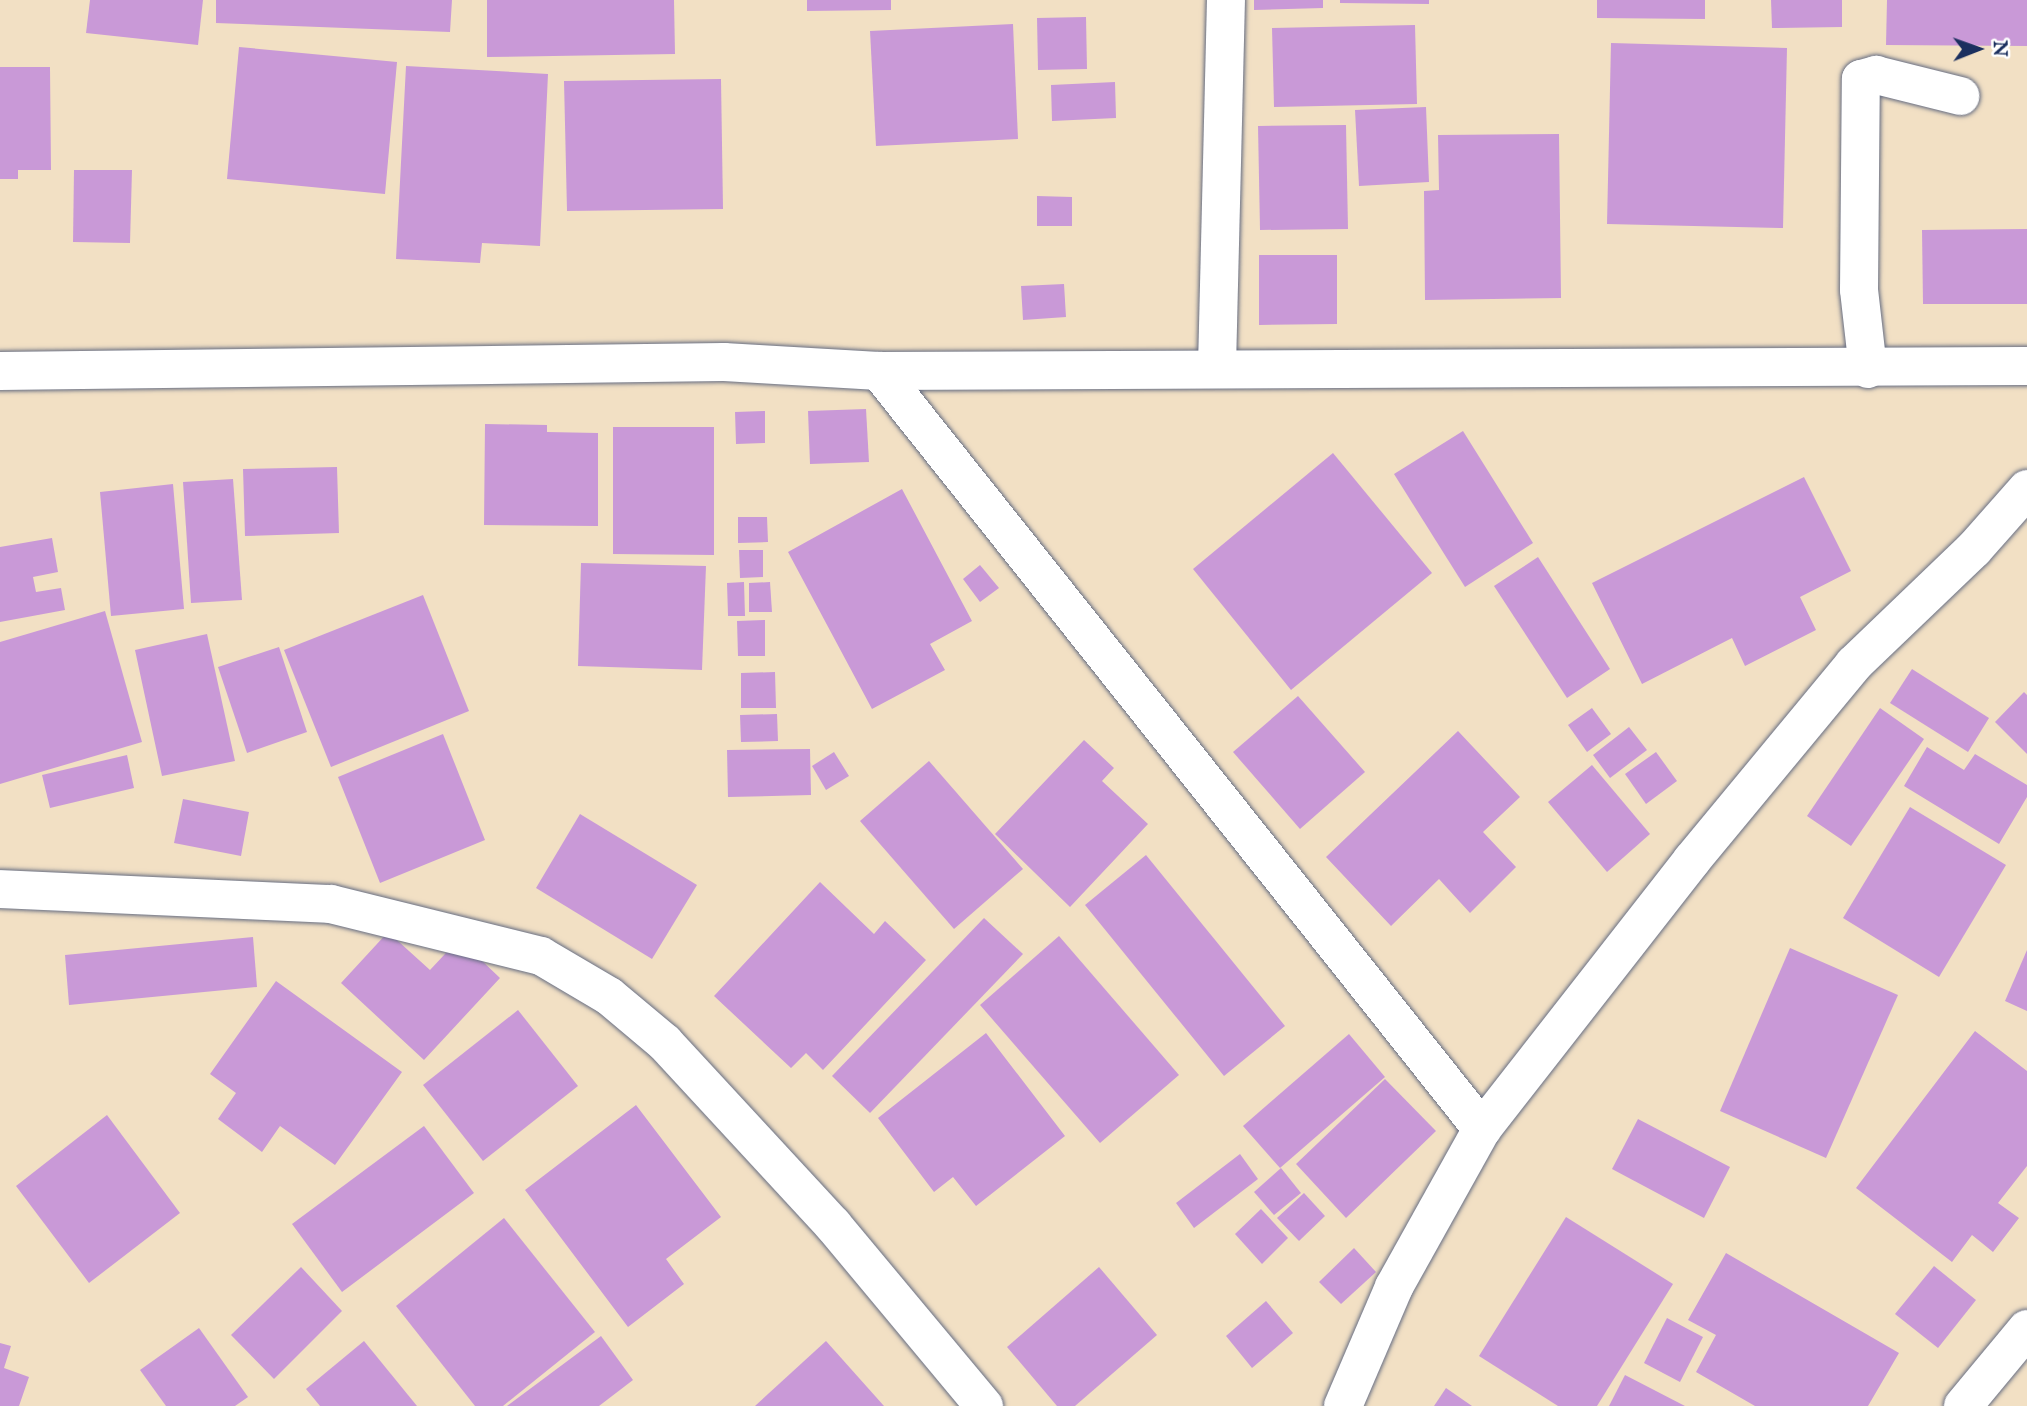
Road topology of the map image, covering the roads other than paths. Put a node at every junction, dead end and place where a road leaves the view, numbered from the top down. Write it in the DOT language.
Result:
graph roads {
  1 [pos="1226,0"];
  2 [pos="1960,96"];
  3 [pos="2027,366"];
  4 [pos="1217,367"];
  5 [pos="1868,369"];
  6 [pos="0,371"];
  7 [pos="879,371"];
  8 [pos="2027,489"];
  9 [pos="0,889"];
  10 [pos="1482,1129"];
  11 [pos="2027,1329"];
  12 [pos="984,1406"];
  13 [pos="1343,1406"];
  14 [pos="1963,1406"];
  1 -- 4 [label="street"];
  2 -- 5 [label="street"];
  3 -- 5 [label="street"];
  4 -- 5 [label="street"];
  4 -- 7 [label="street"];
  6 -- 7 [label="street"];
  7 -- 10 [label="street"];
  8 -- 10 [label="street"];
  9 -- 12 [label="street"];
  10 -- 13 [label="street"];
  11 -- 14 [label="street"];
}
